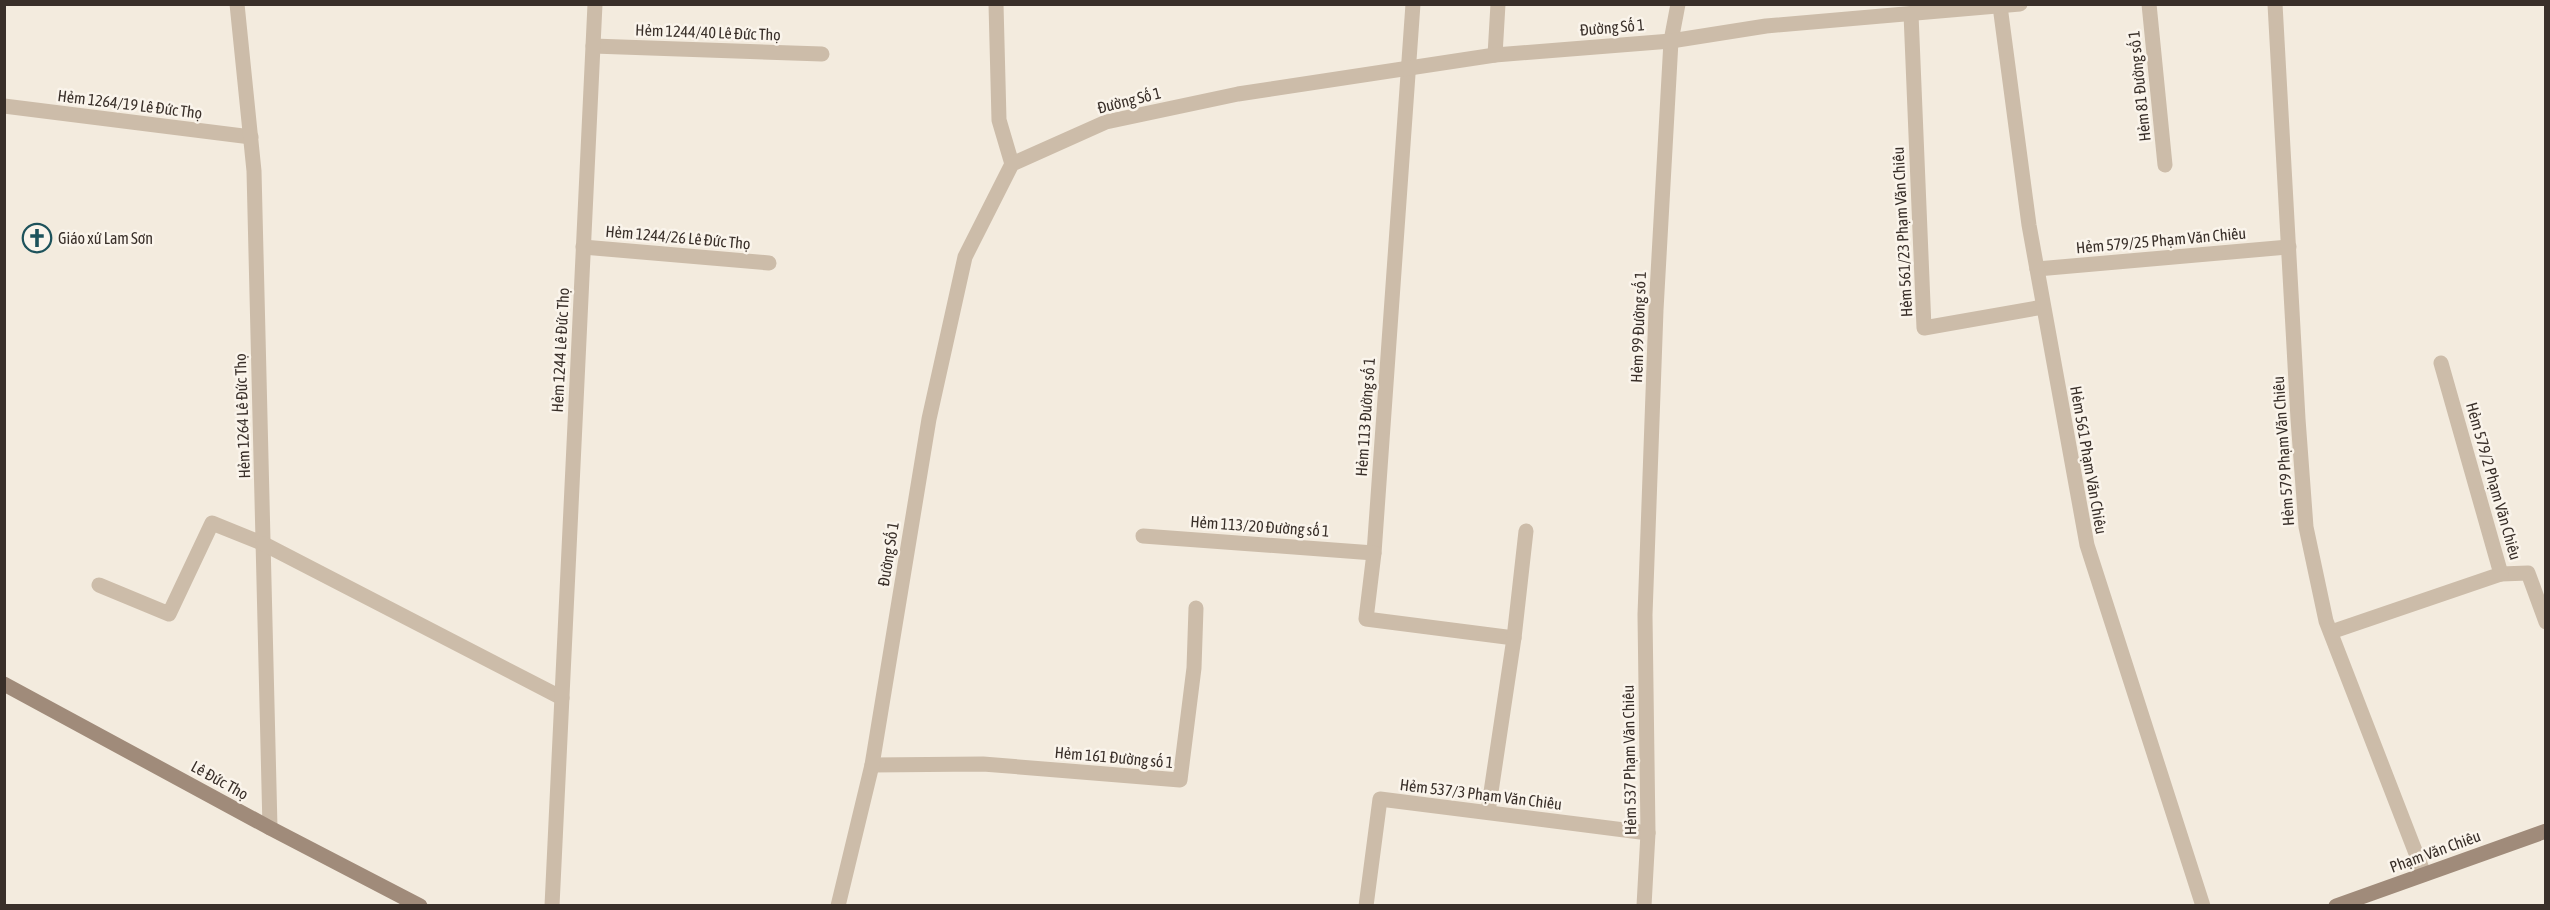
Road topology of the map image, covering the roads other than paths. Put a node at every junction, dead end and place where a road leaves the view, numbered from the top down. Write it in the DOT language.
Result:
graph roads {
  1 [pos="237,4"];
  2 [pos="595,4"];
  3 [pos="996,4"];
  4 [pos="1413,4"];
  5 [pos="1498,4"];
  6 [pos="1678,4"];
  7 [pos="2020,4"];
  8 [pos="2149,4"];
  9 [pos="2275,4"];
  10 [pos="2000,5"];
  11 [pos="1911,14"];
  12 [pos="1671,41"];
  13 [pos="593,46"];
  14 [pos="822,54"];
  15 [pos="1495,55"];
  16 [pos="1408,69"];
  17 [pos="4,106"];
  18 [pos="251,137"];
  19 [pos="1012,164"];
  20 [pos="2165,165"];
  21 [pos="584,247"];
  22 [pos="2289,247"];
  23 [pos="769,263"];
  24 [pos="2037,269"];
  25 [pos="2043,307"];
  26 [pos="2441,363"];
  27 [pos="1526,531"];
  28 [pos="1143,536"];
  29 [pos="264,544"];
  30 [pos="1374,553"];
  31 [pos="2502,574"];
  32 [pos="99,585"];
  33 [pos="1196,608"];
  34 [pos="1645,615"];
  35 [pos="2546,622"];
  36 [pos="2331,632"];
  37 [pos="1514,638"];
  38 [pos="4,684"];
  39 [pos="562,698"];
  40 [pos="872,765"];
  41 [pos="1488,813"];
  42 [pos="270,828"];
  43 [pos="2546,831"];
  44 [pos="1648,833"];
  45 [pos="2424,874"];
  46 [pos="420,906"];
  47 [pos="552,906"];
  48 [pos="838,906"];
  49 [pos="1366,906"];
  50 [pos="1644,906"];
  51 [pos="2203,906"];
  52 [pos="2336,906"];
  1 -- 18 [label="street, Hẻm 1264 Lê Đức Thọ"];
  2 -- 13 [label="street, Hẻm 1244 Lê Đức Thọ"];
  3 -- 19 [label="street"];
  4 -- 16 [label="street, Hẻm 113 Đường số 1"];
  5 -- 15 [label="street"];
  6 -- 12 [label="street, Hẻm 99 Đường số 1"];
  7 -- 10 [label="street, Đường Số 1"];
  8 -- 20 [label="street, Hẻm 81 Đường số 1"];
  9 -- 22 [label="street, Hẻm 579 Phạm Văn Chiêu"];
  10 -- 11 [label="street, Đường Số 1"];
  10 -- 24 [label="street, Hẻm 561 Phạm Văn Chiêu"];
  11 -- 12 [label="street, Đường Số 1"];
  11 -- 25 [label="street, Hẻm 561/23 Phạm Văn Chiêu"];
  12 -- 15 [label="street, Đường Số 1"];
  12 -- 34 [label="street, Hẻm 99 Đường số 1"];
  13 -- 14 [label="street, Hẻm 1244/40 Lê Đức Thọ"];
  13 -- 21 [label="street, Hẻm 1244 Lê Đức Thọ"];
  15 -- 16 [label="street, Đường Số 1"];
  16 -- 19 [label="street, Đường Số 1"];
  16 -- 30 [label="street, Hẻm 113 Đường số 1"];
  17 -- 18 [label="street, Hẻm 1264/19 Lê Đức Thọ"];
  18 -- 29 [label="street, Hẻm 1264 Lê Đức Thọ"];
  19 -- 40 [label="street, Đường Số 1"];
  21 -- 23 [label="street, Hẻm 1244/26 Lê Đức Thọ"];
  21 -- 39 [label="street, Hẻm 1244 Lê Đức Thọ"];
  22 -- 24 [label="street, Hẻm 579/25 Phạm Văn Chiêu"];
  22 -- 36 [label="street, Hẻm 579 Phạm Văn Chiêu"];
  24 -- 25 [label="street, Hẻm 561 Phạm Văn Chiêu"];
  25 -- 51 [label="street, Hẻm 561 Phạm Văn Chiêu"];
  26 -- 31 [label="street, Hẻm 579/2 Phạm Văn Chiêu"];
  27 -- 37 [label="street"];
  28 -- 30 [label="street, Hẻm 113/20 Đường số 1"];
  29 -- 32 [label="street"];
  29 -- 39 [label="street"];
  29 -- 42 [label="street, Hẻm 1264 Lê Đức Thọ"];
  30 -- 37 [label="street, Hẻm 113 Đường số 1"];
  31 -- 35 [label="street"];
  31 -- 36 [label="street, Hẻm 579/2 Phạm Văn Chiêu"];
  33 -- 40 [label="street, Hẻm 161 Đường số 1"];
  34 -- 44 [label="street, Hẻm 537 Phạm Văn Chiêu"];
  36 -- 45 [label="street, Hẻm 579 Phạm Văn Chiêu"];
  37 -- 41 [label="street"];
  38 -- 42 [label="main road, Lê Đức Thọ"];
  39 -- 47 [label="street, Hẻm 1244 Lê Đức Thọ"];
  40 -- 48 [label="street, Đường Số 1"];
  41 -- 44 [label="street, Hẻm 537/3 Phạm Văn Chiêu"];
  41 -- 49 [label="street, Hẻm 537/3 Phạm Văn Chiêu"];
  42 -- 46 [label="main road, Lê Đức Thọ"];
  43 -- 45 [label="main road, Phạm Văn Chiêu"];
  44 -- 50 [label="street, Hẻm 537 Phạm Văn Chiêu"];
  45 -- 52 [label="main road, Phạm Văn Chiêu"];
}
